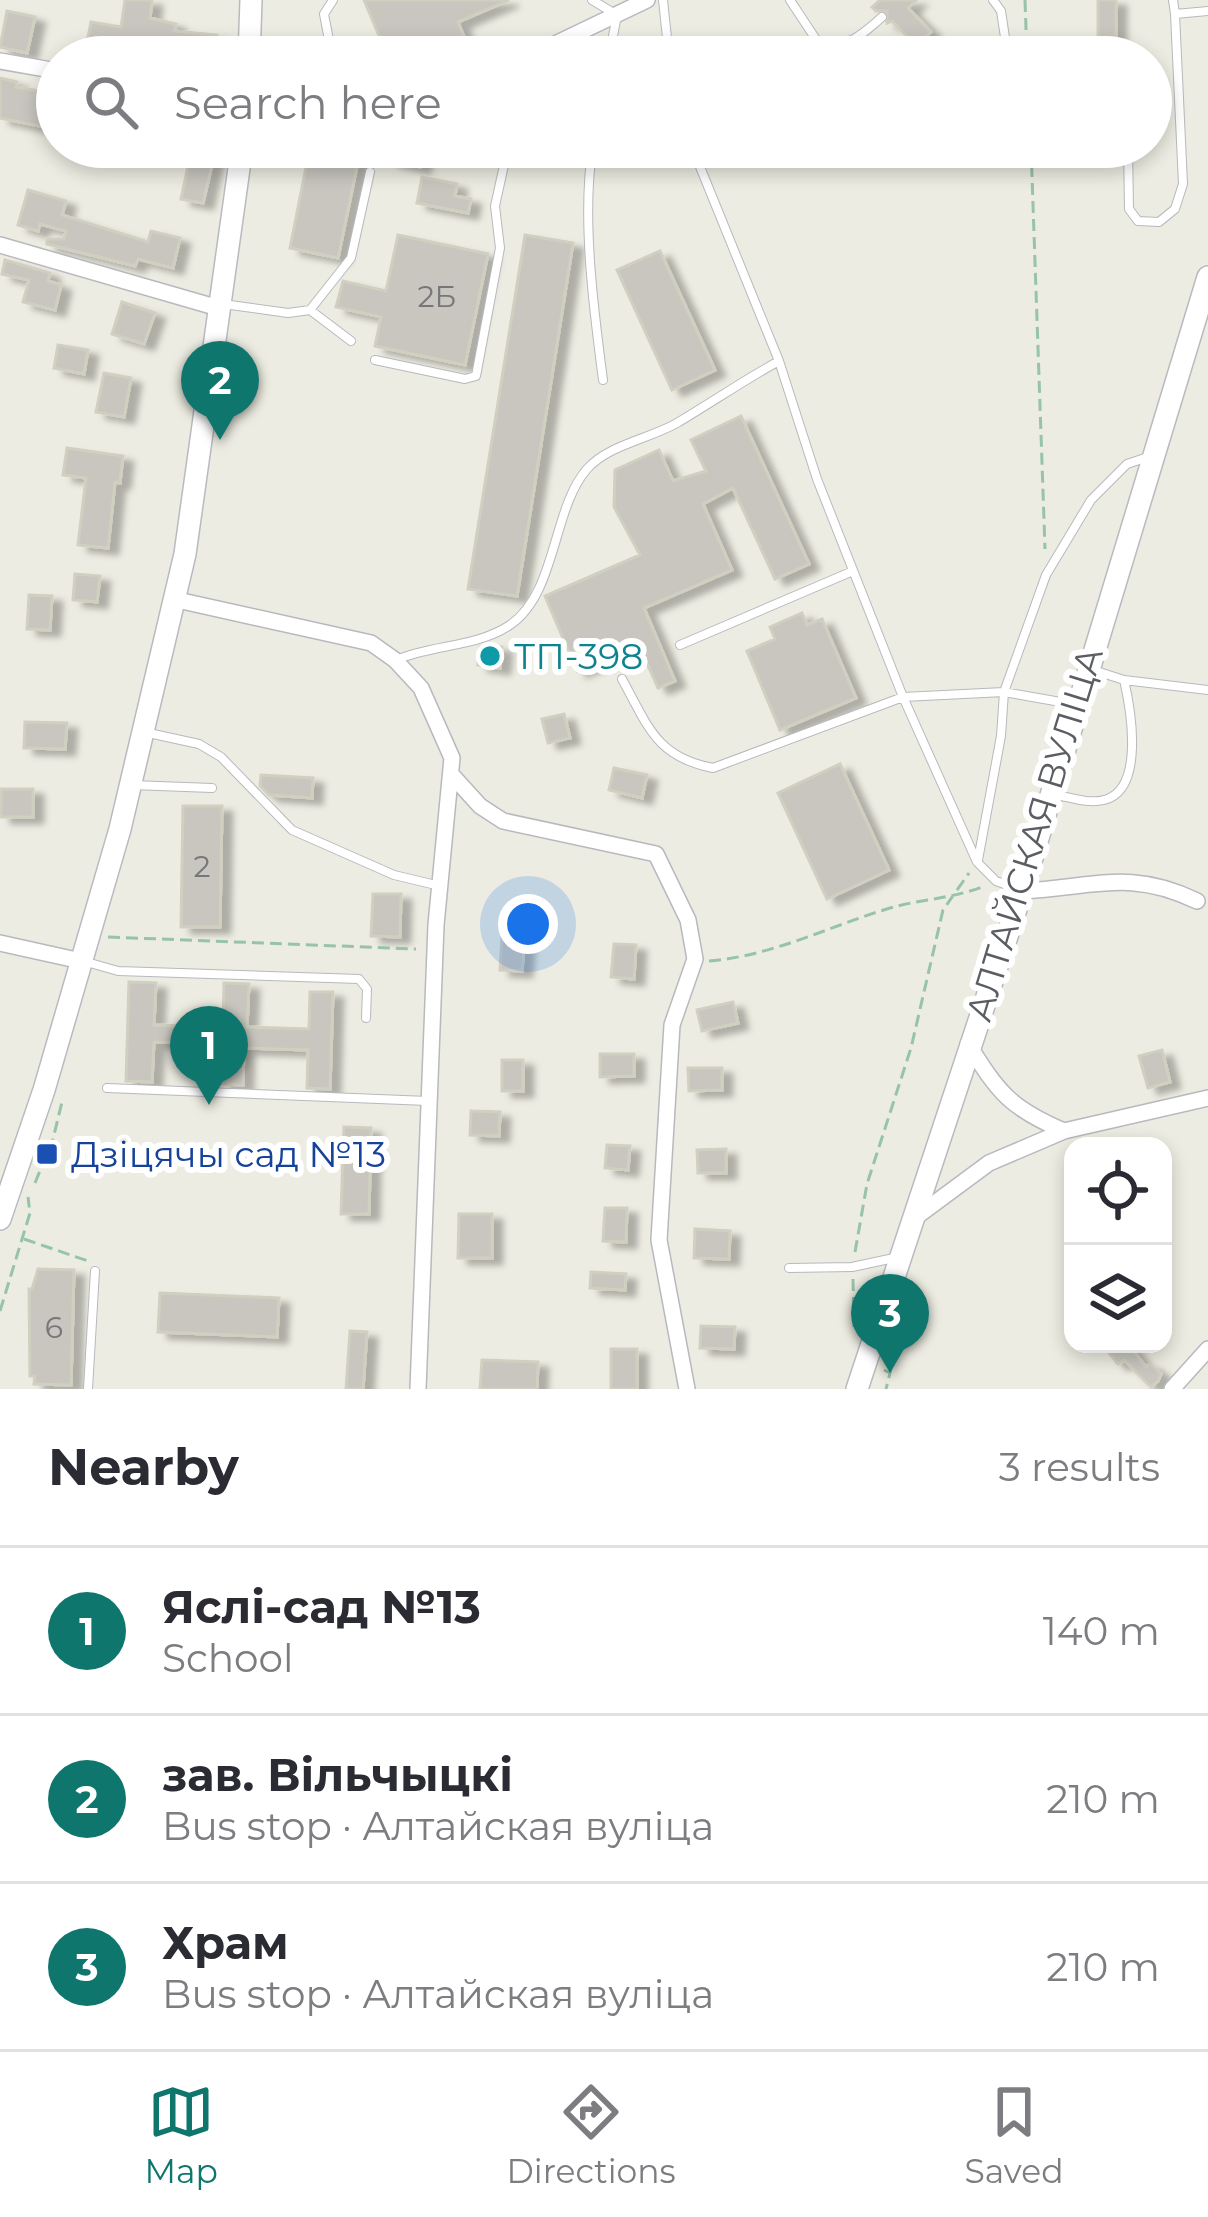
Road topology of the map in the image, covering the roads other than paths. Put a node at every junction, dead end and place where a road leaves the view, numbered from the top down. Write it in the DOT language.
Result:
graph roads {
  1 [pos="251,0"];
  2 [pos="333,0"];
  3 [pos="592,0"];
  4 [pos="646,0"];
  5 [pos="663,0"];
  6 [pos="790,0"];
  7 [pos="993,0"];
  8 [pos="1173,0"];
  9 [pos="1208,10"];
  10 [pos="1175,14"];
  11 [pos="617,15"];
  12 [pos="882,17"];
  13 [pos="250,36"];
  14 [pos="328,36"];
  15 [pos="573,36"];
  16 [pos="613,36"];
  17 [pos="667,36"];
  18 [pos="814,36"];
  19 [pos="861,36"];
  20 [pos="1005,36"];
  21 [pos="0,61"];
  22 [pos="36,67"];
  23 [pos="239,168"];
  24 [pos="503,168"];
  25 [pos="589,168"];
  26 [pos="701,168"];
  27 [pos="1128,168"];
  28 [pos="370,172"];
  29 [pos="0,245"];
  30 [pos="1208,278"];
  31 [pos="222,306"];
  32 [pos="310,310"];
  33 [pos="352,341"];
  34 [pos="375,360"];
  35 [pos="779,361"];
  36 [pos="604,380"];
  37 [pos="1153,456"];
  38 [pos="853,571"];
  39 [pos="173,599"];
  40 [pos="680,645"];
  41 [pos="395,660"];
  42 [pos="1087,668"];
  43 [pos="622,679"];
  44 [pos="1124,680"];
  45 [pos="1208,690"];
  46 [pos="1004,692"];
  47 [pos="902,697"];
  48 [pos="1075,705"];
  49 [pos="142,732"];
  50 [pos="451,775"];
  51 [pos="130,784"];
  52 [pos="212,788"];
  53 [pos="1050,794"];
  54 [pos="977,862"];
  55 [pos="440,886"];
  56 [pos="1022,891"];
  57 [pos="1197,901"];
  58 [pos="0,943"];
  59 [pos="82,961"];
  60 [pos="366,1018"];
  61 [pos="968,1044"];
  62 [pos="107,1088"];
  63 [pos="1208,1098"];
  64 [pos="429,1101"];
  65 [pos="1064,1131"];
  66 [pos="916,1216"];
  67 [pos="0,1220"];
  68 [pos="902,1256"];
  69 [pos="92,1268"];
  70 [pos="789,1268"];
  71 [pos="1208,1349"];
  72 [pos="88,1389"];
  73 [pos="418,1389"];
  74 [pos="687,1389"];
  75 [pos="857,1389"];
  76 [pos="1172,1389"];
  1 -- 13 [label="main road"];
  2 -- 14 [label="lane"];
  3 -- 11 [label="lane"];
  4 -- 11 [label="street"];
  5 -- 17 [label="lane"];
  6 -- 18 [label="lane"];
  7 -- 20 [label="lane"];
  8 -- 10 [label="lane"];
  9 -- 10 [label="lane"];
  10 -- 27 [label="lane"];
  11 -- 15 [label="street"];
  11 -- 16 [label="lane"];
  12 -- 19 [label="lane"];
  21 -- 22 [label="street"];
  23 -- 31 [label="main road"];
  24 -- 34 [label="lane"];
  25 -- 36 [label="lane"];
  26 -- 35 [label="lane"];
  28 -- 32 [label="lane"];
  29 -- 31 [label="street"];
  30 -- 37 [label="main road, АЛТАЙСКАЯ ВУЛІЦА"];
  31 -- 32 [label="lane"];
  31 -- 39 [label="main road"];
  32 -- 33 [label="lane"];
  35 -- 38 [label="lane"];
  35 -- 41 [label="lane"];
  37 -- 42 [label="main road, АЛТАЙСКАЯ ВУЛІЦА"];
  37 -- 46 [label="lane"];
  38 -- 40 [label="lane"];
  38 -- 47 [label="lane"];
  39 -- 41 [label="street"];
  39 -- 49 [label="main road"];
  41 -- 50 [label="street"];
  42 -- 44 [label="lane"];
  42 -- 48 [label="main road, АЛТАЙСКАЯ ВУЛІЦА"];
  43 -- 47 [label="lane"];
  44 -- 45 [label="lane"];
  44 -- 53 [label="lane"];
  46 -- 47 [label="lane"];
  46 -- 48 [label="lane"];
  46 -- 54 [label="lane"];
  47 -- 54 [label="lane"];
  48 -- 53 [label="main road, АЛТАЙСКАЯ ВУЛІЦА"];
  49 -- 51 [label="main road"];
  49 -- 55 [label="lane"];
  50 -- 55 [label="street"];
  50 -- 74 [label="street"];
  51 -- 52 [label="lane"];
  51 -- 59 [label="main road"];
  53 -- 56 [label="main road, АЛТАЙСКАЯ ВУЛІЦА"];
  54 -- 56 [label="lane"];
  55 -- 64 [label="street"];
  56 -- 57 [label="street"];
  56 -- 61 [label="main road, АЛТАЙСКАЯ ВУЛІЦА"];
  58 -- 59 [label="street"];
  59 -- 60 [label="lane"];
  59 -- 67 [label="main road"];
  61 -- 65 [label="street"];
  61 -- 66 [label="main road, АЛТАЙСКАЯ ВУЛІЦА"];
  62 -- 64 [label="lane"];
  63 -- 65 [label="street"];
  64 -- 73 [label="street"];
  65 -- 66 [label="street"];
  66 -- 68 [label="main road, АЛТАЙСКАЯ ВУЛІЦА"];
  68 -- 70 [label="lane"];
  68 -- 75 [label="main road, АЛТАЙСКАЯ ВУЛІЦА"];
  69 -- 72 [label="lane"];
  71 -- 76 [label="street"];
}
